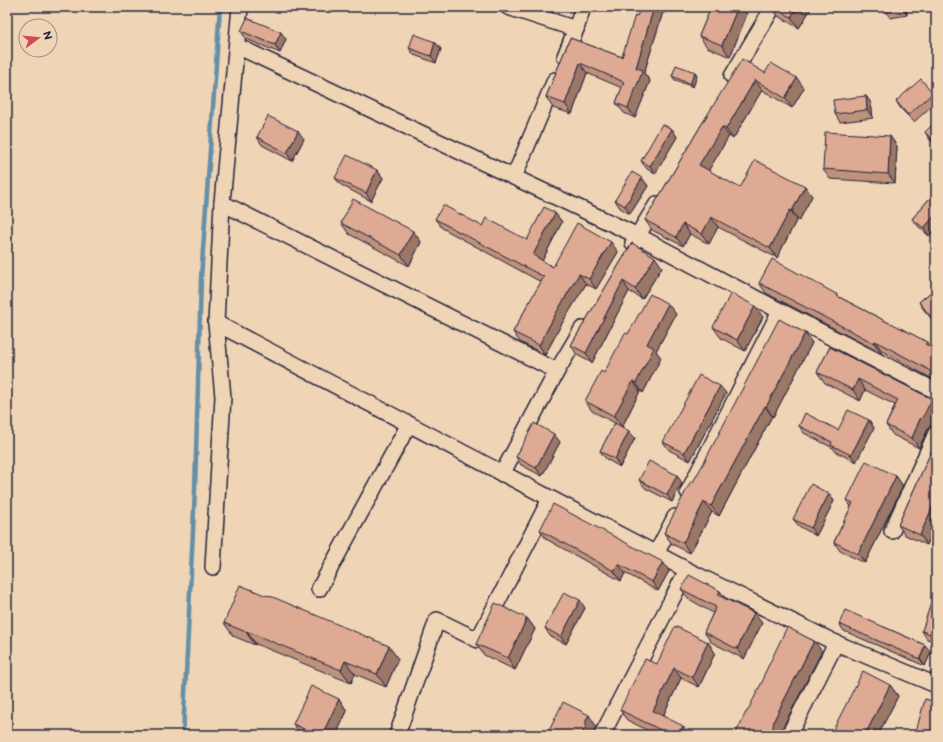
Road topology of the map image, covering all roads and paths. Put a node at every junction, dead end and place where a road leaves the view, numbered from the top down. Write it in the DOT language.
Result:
graph roads {
  1 [pos="240,7"];
  2 [pos="508,7"];
  3 [pos="583,7"];
  4 [pos="772,7"];
  5 [pos="576,29"];
  6 [pos="238,46"];
  7 [pos="727,84"];
  8 [pos="514,177"];
  9 [pos="662,195"];
  10 [pos="222,203"];
  11 [pos="638,236"];
  12 [pos="626,256"];
  13 [pos="780,311"];
  14 [pos="589,317"];
  15 [pos="216,323"];
  16 [pos="557,371"];
  17 [pos="936,391"];
  18 [pos="409,424"];
  19 [pos="936,433"];
  20 [pos="502,474"];
  21 [pos="550,499"];
  22 [pos="892,532"];
  23 [pos="656,554"];
  24 [pos="213,566"];
  25 [pos="687,570"];
  26 [pos="319,589"];
  27 [pos="836,642"];
  28 [pos="936,685"];
  29 [pos="397,735"];
  30 [pos="602,735"];
  31 [pos="789,735"];
  1 -- 6 [label="street"];
  2 -- 5 [label="street"];
  3 -- 5 [label="street"];
  4 -- 7 [label="street"];
  5 -- 8 [label="street"];
  6 -- 8 [label="street"];
  6 -- 10 [label="street"];
  8 -- 11 [label="street"];
  9 -- 11 [label="street"];
  10 -- 15 [label="street"];
  10 -- 16 [label="street"];
  11 -- 12 [label="street"];
  11 -- 13 [label="street"];
  13 -- 17 [label="street"];
  13 -- 23 [label="street"];
  14 -- 16 [label="street"];
  15 -- 18 [label="street"];
  15 -- 24 [label="street"];
  16 -- 20 [label="street"];
  18 -- 20 [label="street"];
  18 -- 26 [label="street"];
  19 -- 22 [label="street"];
  20 -- 21 [label="street"];
  21 -- 23 [label="street"];
  21 -- 29 [label="street"];
  23 -- 25 [label="street"];
  25 -- 27 [label="street"];
  25 -- 30 [label="street"];
  27 -- 28 [label="street"];
  27 -- 31 [label="street"];
}
